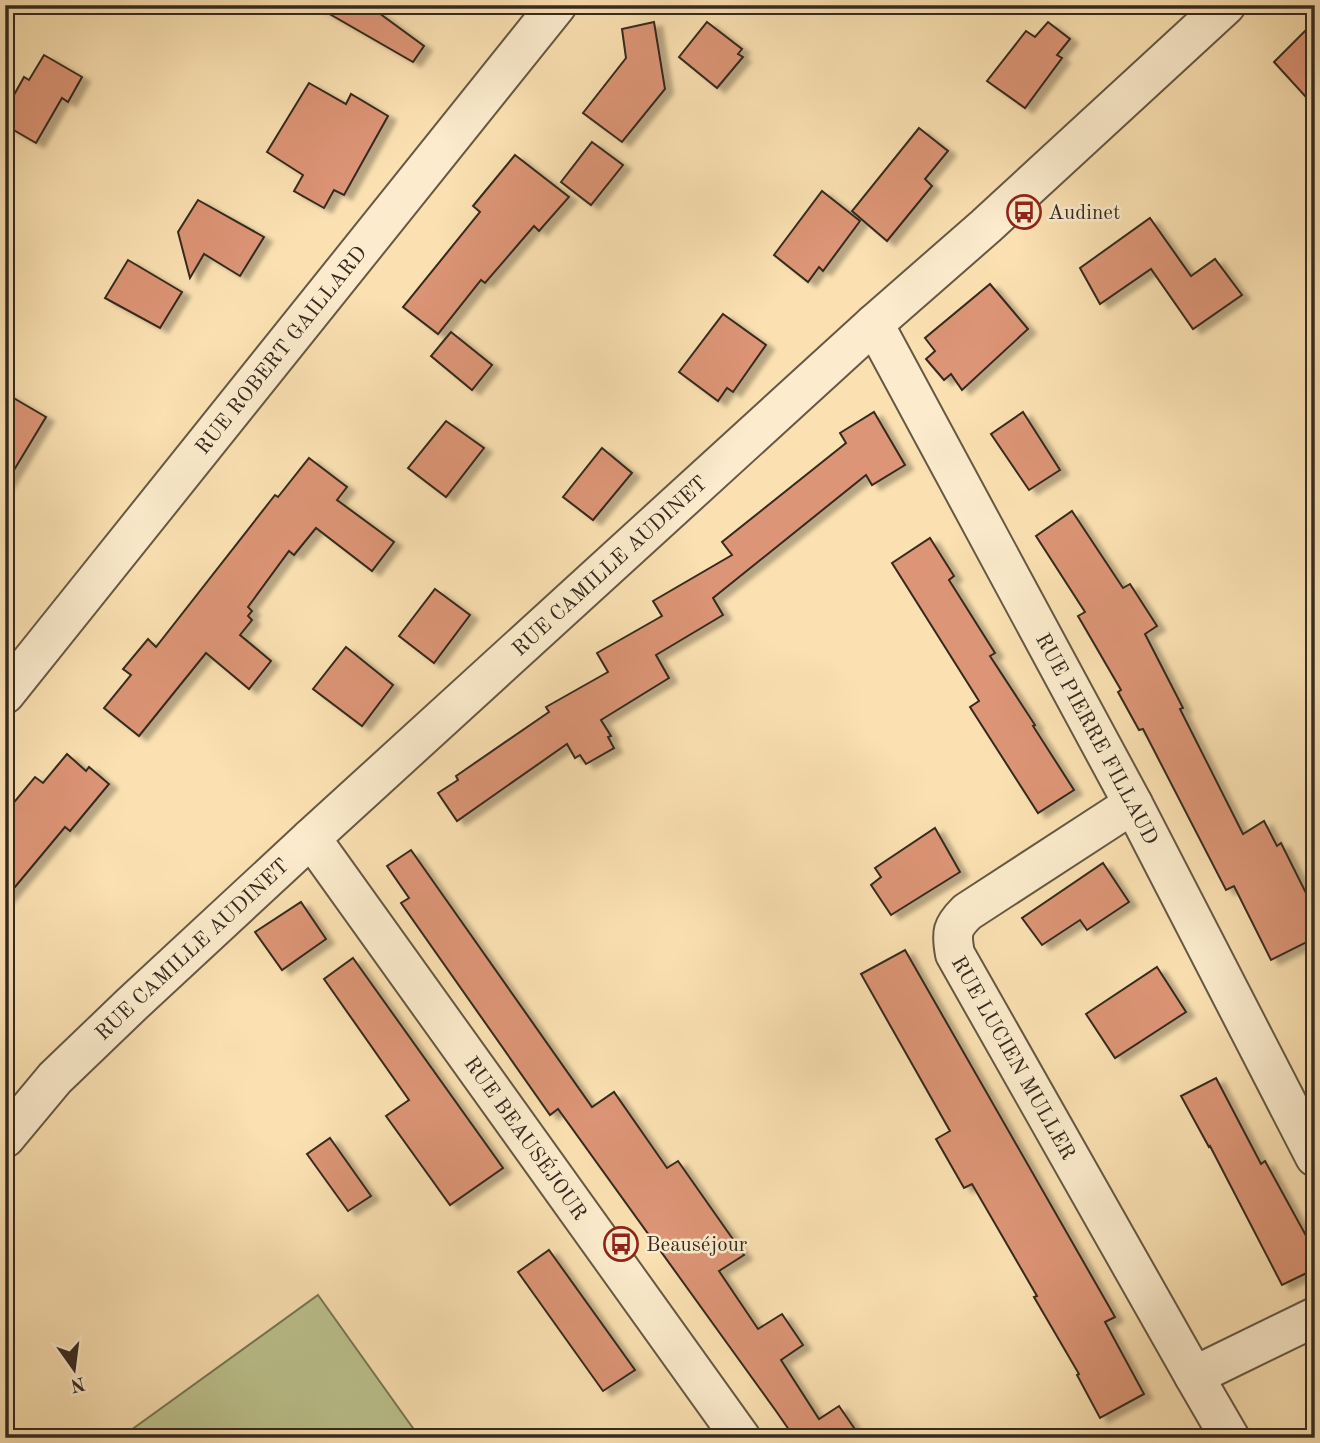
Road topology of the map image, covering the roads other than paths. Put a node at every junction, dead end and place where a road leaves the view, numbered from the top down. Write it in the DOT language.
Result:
graph roads {
  1 [pos="557,5"];
  2 [pos="1226,5"];
  3 [pos="874,324"];
  4 [pos="5,694"];
  5 [pos="1133,804"];
  6 [pos="311,838"];
  7 [pos="5,1138"];
  8 [pos="1315,1157"];
  9 [pos="1315,1317"];
  10 [pos="1194,1376"];
  11 [pos="741,1438"];
  12 [pos="1230,1438"];
  1 -- 4 [label="street, RUE ROBERT GAILLARD"];
  2 -- 3 [label="street, RUE CAMILLE AUDINET"];
  3 -- 5 [label="street, RUE PIERRE FILLAUD"];
  3 -- 6 [label="street, RUE CAMILLE AUDINET"];
  5 -- 8 [label="street, RUE PIERRE FILLAUD"];
  5 -- 10 [label="street, RUE LUCIEN MULLER"];
  6 -- 7 [label="street, RUE CAMILLE AUDINET"];
  6 -- 11 [label="street, RUE BEAUSÉJOUR"];
  9 -- 10 [label="street"];
  10 -- 12 [label="street, RUE LUCIEN MULLER"];
}
